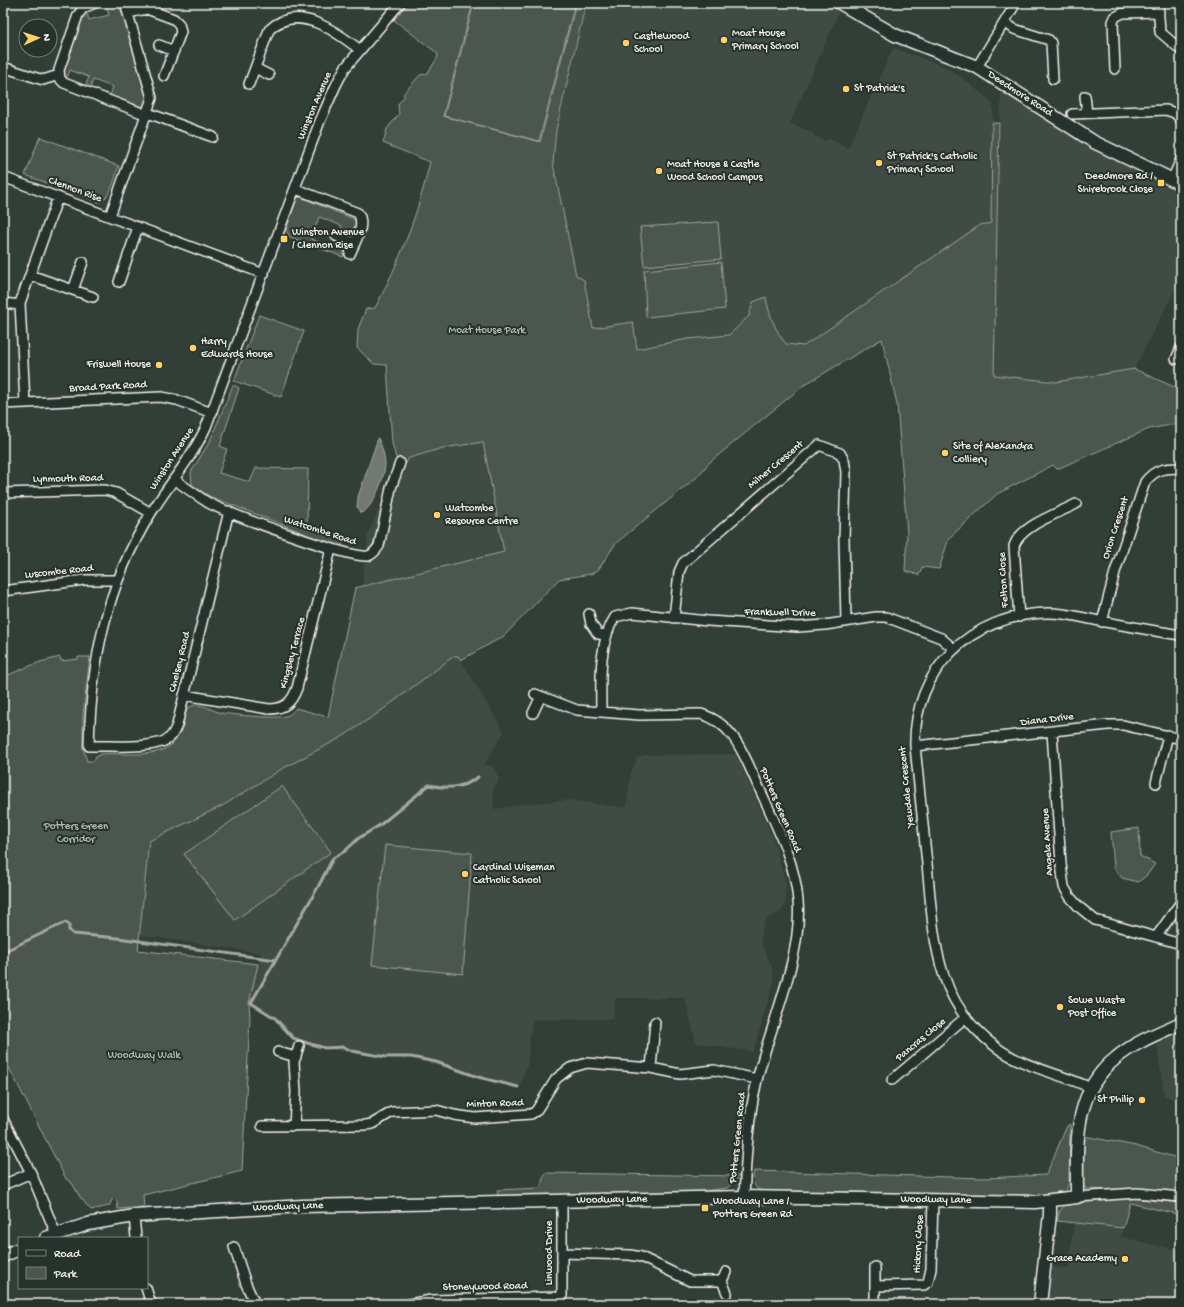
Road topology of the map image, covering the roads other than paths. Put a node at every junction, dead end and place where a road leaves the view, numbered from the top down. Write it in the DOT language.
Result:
graph roads {
  1 [pos="95,3"];
  2 [pos="126,3"];
  3 [pos="400,3"];
  4 [pos="840,3"];
  5 [pos="1016,3"];
  6 [pos="858,8"];
  7 [pos="1158,8"];
  8 [pos="128,13"];
  9 [pos="1006,23"];
  10 [pos="159,45"];
  11 [pos="360,50"];
  12 [pos="1181,50"];
  13 [pos="174,51"];
  14 [pos="3,67"];
  15 [pos="977,67"];
  16 [pos="255,68"];
  17 [pos="1115,69"];
  18 [pos="59,75"];
  19 [pos="268,75"];
  20 [pos="164,76"];
  21 [pos="1053,79"];
  22 [pos="249,84"];
  23 [pos="1085,96"];
  24 [pos="1087,113"];
  25 [pos="147,114"];
  26 [pos="1072,114"];
  27 [pos="1181,120"];
  28 [pos="213,137"];
  29 [pos="1181,159"];
  30 [pos="3,177"];
  31 [pos="1176,182"];
  32 [pos="296,189"];
  33 [pos="58,197"];
  34 [pos="110,216"];
  35 [pos="138,227"];
  36 [pos="336,236"];
  37 [pos="355,243"];
  38 [pos="350,254"];
  39 [pos="83,262"];
  40 [pos="264,274"];
  41 [pos="30,275"];
  42 [pos="119,282"];
  43 [pos="73,290"];
  44 [pos="94,297"];
  45 [pos="3,303"];
  46 [pos="20,305"];
  47 [pos="1181,348"];
  48 [pos="1176,359"];
  49 [pos="25,403"];
  50 [pos="3,404"];
  51 [pos="212,413"];
  52 [pos="400,463"];
  53 [pos="1181,468"];
  54 [pos="174,479"];
  55 [pos="3,493"];
  56 [pos="1076,504"];
  57 [pos="229,511"];
  58 [pos="151,513"];
  59 [pos="331,549"];
  60 [pos="118,580"];
  61 [pos="3,591"];
  62 [pos="589,614"];
  63 [pos="1019,617"];
  64 [pos="674,618"];
  65 [pos="846,622"];
  66 [pos="1102,622"];
  67 [pos="607,635"];
  68 [pos="1181,635"];
  69 [pos="954,649"];
  70 [pos="184,695"];
  71 [pos="602,712"];
  72 [pos="533,713"];
  73 [pos="1052,732"];
  74 [pos="1168,735"];
  75 [pos="1181,739"];
  76 [pos="89,746"];
  77 [pos="915,746"];
  78 [pos="1156,783"];
  79 [pos="1181,902"];
  80 [pos="1156,937"];
  81 [pos="1181,944"];
  82 [pos="966,1017"];
  83 [pos="655,1022"];
  84 [pos="1181,1023"];
  85 [pos="299,1046"];
  86 [pos="278,1052"];
  87 [pos="296,1057"];
  88 [pos="651,1068"];
  89 [pos="757,1079"];
  90 [pos="892,1080"];
  91 [pos="1091,1088"];
  92 [pos="3,1119"];
  93 [pos="262,1126"];
  94 [pos="294,1126"];
  95 [pos="31,1173"];
  96 [pos="3,1185"];
  97 [pos="1077,1196"];
  98 [pos="744,1197"];
  99 [pos="1181,1197"];
  100 [pos="933,1200"];
  101 [pos="562,1201"];
  102 [pos="1050,1201"];
  103 [pos="134,1216"];
  104 [pos="51,1236"];
  105 [pos="136,1237"];
  106 [pos="234,1246"];
  107 [pos="18,1249"];
  108 [pos="562,1253"];
  109 [pos="3,1256"];
  110 [pos="875,1267"];
  111 [pos="726,1272"];
  112 [pos="722,1281"];
  113 [pos="875,1286"];
  114 [pos="146,1289"];
  115 [pos="727,1293"];
  116 [pos="562,1301"];
  117 [pos="874,1302"];
  118 [pos="151,1304"];
  119 [pos="255,1304"];
  120 [pos="409,1304"];
  121 [pos="1040,1304"];
  1 -- 18 [label="street"];
  2 -- 8 [label="street"];
  3 -- 11 [label="street, Winston Avenue"];
  4 -- 6 [label="street, Deedmore Road"];
  5 -- 9 [label="street"];
  6 -- 15 [label="street, Deedmore Road"];
  7 -- 12 [label="street"];
  7 -- 17 [label="street"];
  8 -- 13 [label="street"];
  8 -- 25 [label="street"];
  9 -- 15 [label="street"];
  9 -- 21 [label="street"];
  10 -- 13 [label="street"];
  11 -- 16 [label="street"];
  11 -- 32 [label="street, Winston Avenue"];
  13 -- 20 [label="street"];
  14 -- 18 [label="street"];
  15 -- 31 [label="street, Deedmore Road"];
  16 -- 19 [label="street"];
  16 -- 22 [label="street"];
  18 -- 25 [label="street"];
  23 -- 24 [label="street"];
  24 -- 26 [label="street"];
  24 -- 27 [label="street"];
  25 -- 28 [label="street"];
  25 -- 34 [label="street"];
  29 -- 31 [label="street"];
  30 -- 33 [label="street, Clennon Rise"];
  32 -- 37 [label="street"];
  32 -- 40 [label="street, Winston Avenue"];
  33 -- 34 [label="street, Clennon Rise"];
  33 -- 41 [label="street"];
  34 -- 35 [label="street, Clennon Rise"];
  35 -- 40 [label="street, Clennon Rise"];
  35 -- 42 [label="street"];
  36 -- 37 [label="street"];
  37 -- 38 [label="street"];
  39 -- 43 [label="street"];
  40 -- 51 [label="street, Winston Avenue"];
  41 -- 43 [label="street"];
  41 -- 46 [label="street"];
  43 -- 44 [label="street"];
  45 -- 46 [label="street"];
  46 -- 49 [label="street"];
  47 -- 48 [label="street"];
  49 -- 50 [label="street, Broad Park Road"];
  49 -- 51 [label="street, Broad Park Road"];
  51 -- 54 [label="street, Winston Avenue"];
  52 -- 59 [label="street, Watcombe Road"];
  53 -- 66 [label="street, Orion Crescent"];
  54 -- 57 [label="street, Watcombe Road"];
  54 -- 58 [label="street, Winston Avenue"];
  55 -- 58 [label="street, Lynmouth Road"];
  56 -- 63 [label="street, Felton Close"];
  57 -- 59 [label="street, Watcombe Road"];
  57 -- 70 [label="street, Chelsey Road"];
  58 -- 60 [label="street, Winston Avenue"];
  59 -- 70 [label="street, Kingsley Terrace"];
  60 -- 61 [label="street, Luscombe Road"];
  60 -- 76 [label="street, Winston Avenue"];
  62 -- 67 [label="street"];
  63 -- 66 [label="street, Yewdale Crescent"];
  63 -- 69 [label="street, Yewdale Crescent"];
  64 -- 65 [label="street, Frankwell Drive"];
  64 -- 65 [label="street, Milner Crescent"];
  64 -- 67 [label="street, Frankwell Drive"];
  65 -- 69 [label="street, Frankwell Drive"];
  66 -- 68 [label="street, Yewdale Crescent"];
  67 -- 71 [label="street"];
  69 -- 77 [label="street, Yewdale Crescent"];
  70 -- 76 [label="street, Chelsey Road"];
  71 -- 72 [label="street, Potters Green Road"];
  71 -- 89 [label="street, Potters Green Road"];
  73 -- 74 [label="street, Diana Drive"];
  73 -- 77 [label="street, Diana Drive"];
  73 -- 80 [label="street, Angela Avenue"];
  74 -- 75 [label="street, Diana Drive"];
  74 -- 78 [label="street"];
  77 -- 82 [label="street, Yewdale Crescent"];
  79 -- 80 [label="street"];
  80 -- 81 [label="street, Angela Avenue"];
  82 -- 90 [label="street, Pancras Close"];
  82 -- 91 [label="street, Yewdale Crescent"];
  83 -- 88 [label="street"];
  84 -- 91 [label="street"];
  85 -- 87 [label="street"];
  86 -- 87 [label="street"];
  87 -- 94 [label="street"];
  88 -- 89 [label="street, Minton Road"];
  88 -- 94 [label="street, Minton Road"];
  89 -- 98 [label="street, Potters Green Road"];
  91 -- 97 [label="street"];
  92 -- 95 [label="street"];
  93 -- 94 [label="street, Minton Road"];
  95 -- 96 [label="street"];
  95 -- 104 [label="street"];
  97 -- 99 [label="street, Woodway Lane"];
  97 -- 102 [label="street, Woodway Lane"];
  98 -- 100 [label="street, Woodway Lane"];
  98 -- 101 [label="street, Woodway Lane"];
  100 -- 102 [label="street, Woodway Lane"];
  100 -- 113 [label="street, Hickory Close"];
  101 -- 103 [label="street, Woodway Lane"];
  101 -- 108 [label="street, Linwood Drive"];
  102 -- 121 [label="street"];
  103 -- 104 [label="street, Woodway Lane"];
  103 -- 105 [label="street"];
  106 -- 119 [label="street"];
  107 -- 109 [label="street"];
  108 -- 112 [label="street"];
  108 -- 116 [label="street, Linwood Drive"];
  110 -- 113 [label="street"];
  111 -- 112 [label="street"];
  112 -- 115 [label="street"];
  113 -- 117 [label="street"];
  114 -- 118 [label="street"];
  116 -- 120 [label="street, Stoneywood Road"];
}
